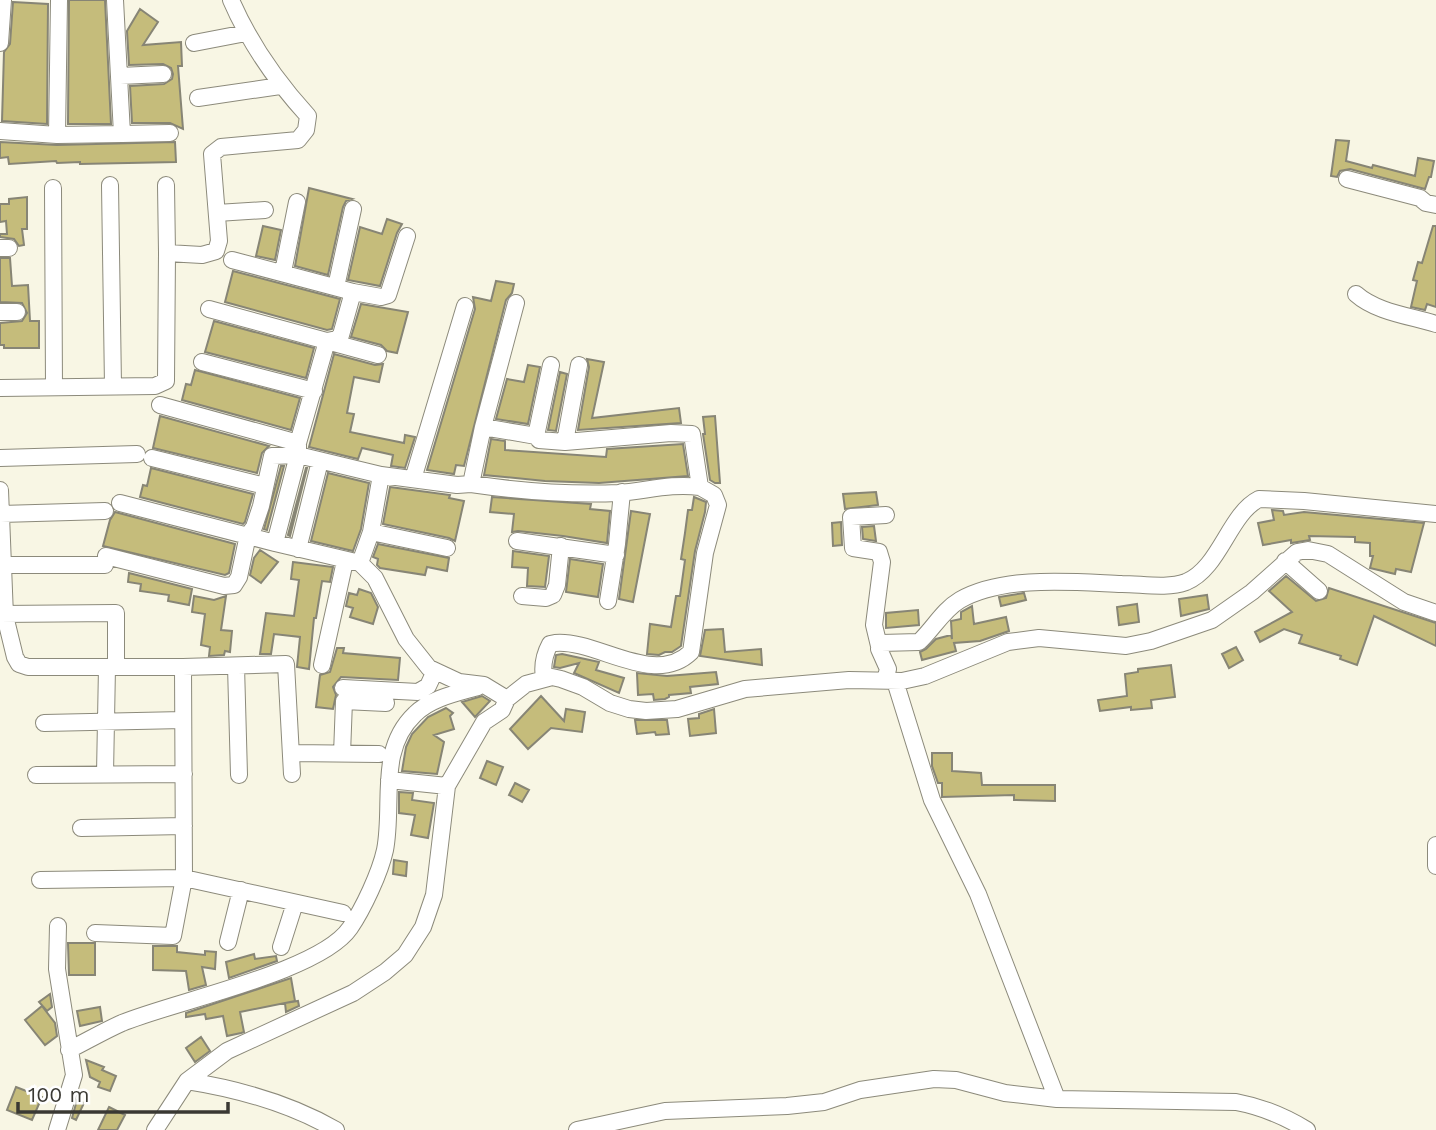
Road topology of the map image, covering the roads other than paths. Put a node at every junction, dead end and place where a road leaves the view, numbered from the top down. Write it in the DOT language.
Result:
graph roads {
  1 [pos="3,0"];
  2 [pos="59,0"];
  3 [pos="115,0"];
  4 [pos="231,0"];
  5 [pos="246,33"];
  6 [pos="0,43"];
  7 [pos="194,43"];
  8 [pos="163,74"];
  9 [pos="120,76"];
  10 [pos="280,86"];
  11 [pos="198,98"];
  12 [pos="0,131"];
  13 [pos="170,133"];
  14 [pos="122,134"];
  15 [pos="57,135"];
  16 [pos="1346,179"];
  17 [pos="110,185"];
  18 [pos="166,185"];
  19 [pos="53,188"];
  20 [pos="297,202"];
  21 [pos="1436,205"];
  22 [pos="353,209"];
  23 [pos="265,210"];
  24 [pos="217,212"];
  25 [pos="407,236"];
  26 [pos="167,253"];
  27 [pos="232,260"];
  28 [pos="283,272"];
  29 [pos="336,288"];
  30 [pos="353,292"];
  31 [pos="1356,294"];
  32 [pos="516,303"];
  33 [pos="465,306"];
  34 [pos="209,309"];
  35 [pos="0,312"];
  36 [pos="17,312"];
  37 [pos="1436,324"];
  38 [pos="327,341"];
  39 [pos="378,355"];
  40 [pos="202,362"];
  41 [pos="551,365"];
  42 [pos="579,365"];
  43 [pos="113,386"];
  44 [pos="54,387"];
  45 [pos="0,388"];
  46 [pos="313,391"];
  47 [pos="160,405"];
  48 [pos="482,427"];
  49 [pos="536,436"];
  50 [pos="565,442"];
  51 [pos="298,449"];
  52 [pos="0,458"];
  53 [pos="320,461"];
  54 [pos="382,475"];
  55 [pos="413,479"];
  56 [pos="471,484"];
  57 [pos="265,486"];
  58 [pos="700,487"];
  59 [pos="0,490"];
  60 [pos="622,492"];
  61 [pos="120,503"];
  62 [pos="104,511"];
  63 [pos="1,513"];
  64 [pos="1436,514"];
  65 [pos="886,515"];
  66 [pos="371,532"];
  67 [pos="248,536"];
  68 [pos="517,541"];
  69 [pos="275,543"];
  70 [pos="561,546"];
  71 [pos="447,548"];
  72 [pos="298,549"];
  73 [pos="616,555"];
  74 [pos="1285,561"];
  75 [pos="352,562"];
  76 [pos="1,565"];
  77 [pos="1319,591"];
  78 [pos="522,596"];
  79 [pos="608,601"];
  80 [pos="3,613"];
  81 [pos="1436,613"];
  82 [pos="879,646"];
  83 [pos="19,664"];
  84 [pos="0,665"];
  85 [pos="322,665"];
  86 [pos="236,666"];
  87 [pos="111,667"];
  88 [pos="183,667"];
  89 [pos="435,671"];
  90 [pos="544,678"];
  91 [pos="890,681"];
  92 [pos="484,685"];
  93 [pos="344,688"];
  94 [pos="508,699"];
  95 [pos="386,702"];
  96 [pos="183,720"];
  97 [pos="106,721"];
  98 [pos="44,723"];
  99 [pos="291,754"];
  100 [pos="342,754"];
  101 [pos="379,754"];
  102 [pos="105,774"];
  103 [pos="184,774"];
  104 [pos="292,774"];
  105 [pos="36,775"];
  106 [pos="239,775"];
  107 [pos="389,780"];
  108 [pos="447,786"];
  109 [pos="184,826"];
  110 [pos="81,828"];
  111 [pos="1436,845"];
  112 [pos="1436,866"];
  113 [pos="184,878"];
  114 [pos="40,880"];
  115 [pos="241,890"];
  116 [pos="295,902"];
  117 [pos="342,913"];
  118 [pos="58,926"];
  119 [pos="95,933"];
  120 [pos="228,942"];
  121 [pos="281,947"];
  122 [pos="69,1050"];
  123 [pos="187,1081"];
  124 [pos="1057,1099"];
  125 [pos="57,1130"];
  126 [pos="155,1130"];
  127 [pos="336,1130"];
  128 [pos="576,1130"];
  129 [pos="1307,1130"];
  1 -- 6 [label="street"];
  2 -- 15 [label="street"];
  3 -- 9 [label="street"];
  4 -- 5 [label="street"];
  5 -- 7 [label="street"];
  5 -- 10 [label="street"];
  8 -- 9 [label="street"];
  9 -- 14 [label="street"];
  10 -- 11 [label="street"];
  10 -- 24 [label="street"];
  12 -- 15 [label="street"];
  13 -- 14 [label="street"];
  14 -- 15 [label="street"];
  16 -- 21 [label="street"];
  17 -- 43 [label="street"];
  18 -- 26 [label="street"];
  19 -- 44 [label="street"];
  20 -- 28 [label="street"];
  22 -- 29 [label="street"];
  23 -- 24 [label="street"];
  24 -- 26 [label="street"];
  25 -- 30 [label="street"];
  26 -- 43 [label="street"];
  27 -- 28 [label="street"];
  28 -- 29 [label="street"];
  29 -- 30 [label="street"];
  30 -- 38 [label="street"];
  31 -- 37 [label="street"];
  32 -- 48 [label="street"];
  33 -- 55 [label="street"];
  34 -- 38 [label="street"];
  35 -- 36 [label="street"];
  38 -- 39 [label="street"];
  38 -- 46 [label="street"];
  40 -- 46 [label="street"];
  41 -- 49 [label="street"];
  42 -- 50 [label="street"];
  43 -- 44 [label="street"];
  44 -- 45 [label="street"];
  46 -- 51 [label="street"];
  47 -- 51 [label="street"];
  48 -- 49 [label="street"];
  48 -- 56 [label="street"];
  49 -- 50 [label="street"];
  50 -- 58 [label="street"];
  51 -- 53 [label="street"];
  51 -- 57 [label="street"];
  51 -- 69 [label="street"];
  52 -- 57 [label="street"];
  53 -- 54 [label="street"];
  53 -- 72 [label="street"];
  54 -- 55 [label="street"];
  54 -- 66 [label="street"];
  55 -- 56 [label="street"];
  56 -- 60 [label="street"];
  57 -- 67 [label="street"];
  58 -- 60 [label="street"];
  58 -- 90 [label="street"];
  59 -- 63 [label="street"];
  60 -- 73 [label="street"];
  61 -- 67 [label="street"];
  62 -- 63 [label="street"];
  63 -- 76 [label="street"];
  64 -- 82 [label="street"];
  65 -- 82 [label="street"];
  66 -- 71 [label="street"];
  66 -- 75 [label="street"];
  67 -- 69 [label="street"];
  67 -- 76 [label="street"];
  68 -- 70 [label="street"];
  69 -- 72 [label="street"];
  70 -- 73 [label="street"];
  70 -- 78 [label="street"];
  72 -- 75 [label="street"];
  73 -- 79 [label="street"];
  74 -- 77 [label="street"];
  74 -- 81 [label="street"];
  74 -- 91 [label="street"];
  75 -- 85 [label="street"];
  75 -- 89 [label="street"];
  76 -- 80 [label="street"];
  80 -- 83 [label="street"];
  80 -- 87 [label="street"];
  82 -- 91 [label="street"];
  83 -- 84 [label="street"];
  83 -- 87 [label="street"];
  86 -- 88 [label="street"];
  86 -- 99 [label="street"];
  86 -- 106 [label="street"];
  87 -- 88 [label="street"];
  87 -- 97 [label="street"];
  88 -- 96 [label="street"];
  89 -- 92 [label="street"];
  89 -- 93 [label="street"];
  90 -- 91 [label="street"];
  90 -- 94 [label="street"];
  91 -- 124 [label="street"];
  92 -- 94 [label="street"];
  92 -- 107 [label="street"];
  94 -- 108 [label="street"];
  95 -- 100 [label="street"];
  96 -- 97 [label="street"];
  96 -- 103 [label="street"];
  97 -- 98 [label="street"];
  97 -- 102 [label="street"];
  99 -- 100 [label="street"];
  99 -- 104 [label="street"];
  100 -- 101 [label="street"];
  102 -- 103 [label="street"];
  102 -- 105 [label="street"];
  103 -- 109 [label="street"];
  107 -- 108 [label="street"];
  107 -- 122 [label="street"];
  108 -- 123 [label="street"];
  109 -- 110 [label="street"];
  109 -- 113 [label="street"];
  111 -- 112 [label="street"];
  113 -- 114 [label="street"];
  113 -- 115 [label="street"];
  113 -- 119 [label="street"];
  115 -- 116 [label="street"];
  115 -- 120 [label="street"];
  116 -- 117 [label="street"];
  116 -- 121 [label="street"];
  118 -- 122 [label="street"];
  122 -- 125 [label="street"];
  123 -- 126 [label="street"];
  123 -- 127 [label="street"];
  124 -- 128 [label="street"];
  124 -- 129 [label="street"];
}
